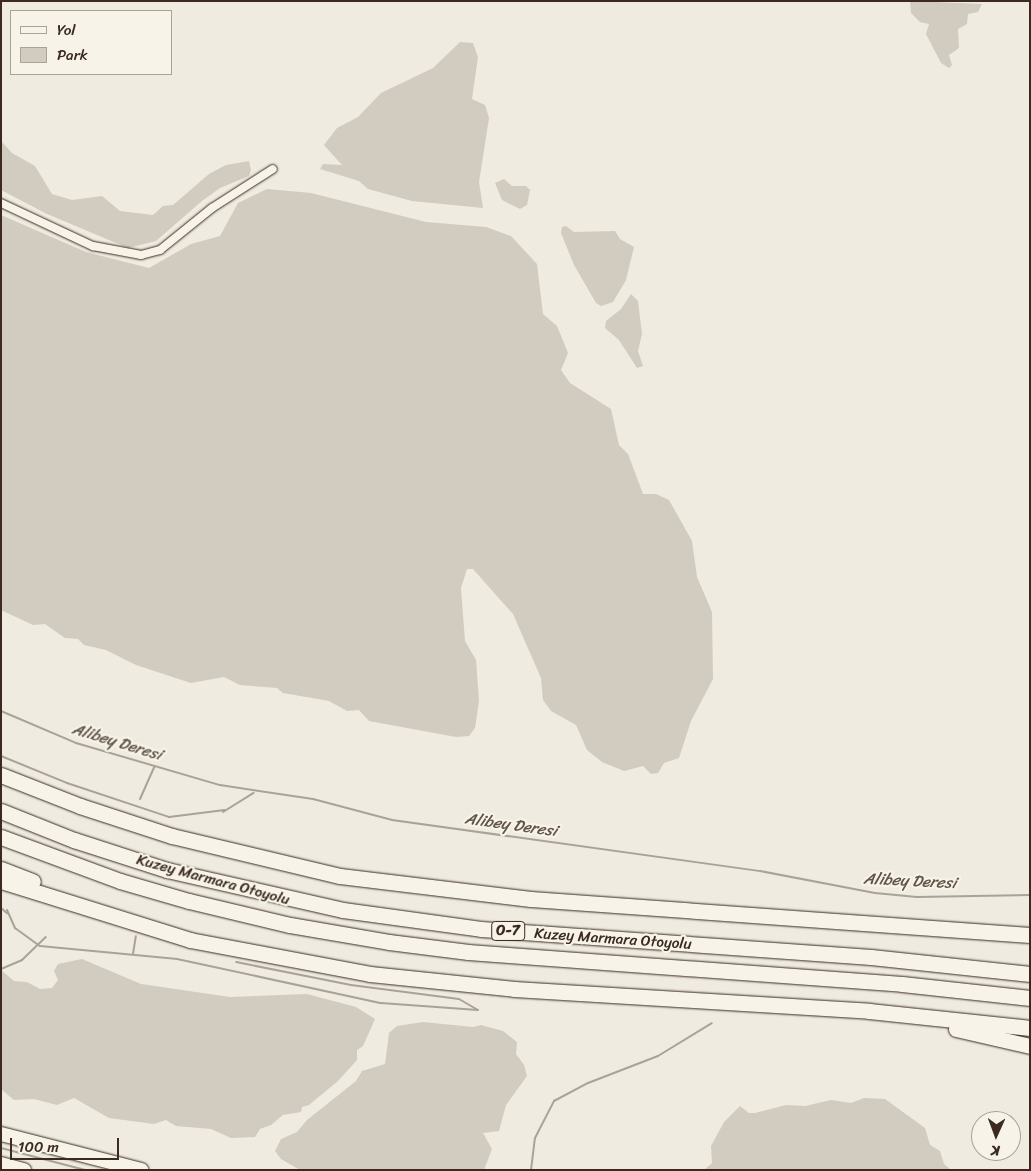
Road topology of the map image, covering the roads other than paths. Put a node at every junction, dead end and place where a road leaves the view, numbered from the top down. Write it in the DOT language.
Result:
graph roads {
  1 [pos="273,169"];
  2 [pos="1,203"];
  3 [pos="1,775"];
  4 [pos="1,811"];
  5 [pos="1,837"];
  6 [pos="1,869"];
  7 [pos="1,881"];
  8 [pos="887,924"];
  9 [pos="1030,935"];
  10 [pos="1030,944"];
  11 [pos="250,952"];
  12 [pos="1030,974"];
  13 [pos="1030,998"];
  14 [pos="728,1004"];
  15 [pos="1030,1028"];
  16 [pos="1030,1046"];
  17 [pos="1,1134"];
  18 [pos="1,1164"];
  19 [pos="24,1170"];
  20 [pos="141,1170"];
  1 -- 2 [label="street"];
  3 -- 8 [label="highway"];
  4 -- 12 [label="highway, Kuzey Marmara Otoyolu / O-7"];
  5 -- 13 [label="highway, Kuzey Marmara Otoyolu / O-7"];
  6 -- 11 [label="highway"];
  7 -- 11 [label="highway"];
  8 -- 9 [label="highway"];
  8 -- 10 [label="highway"];
  11 -- 14 [label="highway"];
  14 -- 15 [label="highway"];
  14 -- 16 [label="highway"];
  17 -- 20 [label="highway"];
  18 -- 19 [label="highway"];
}
